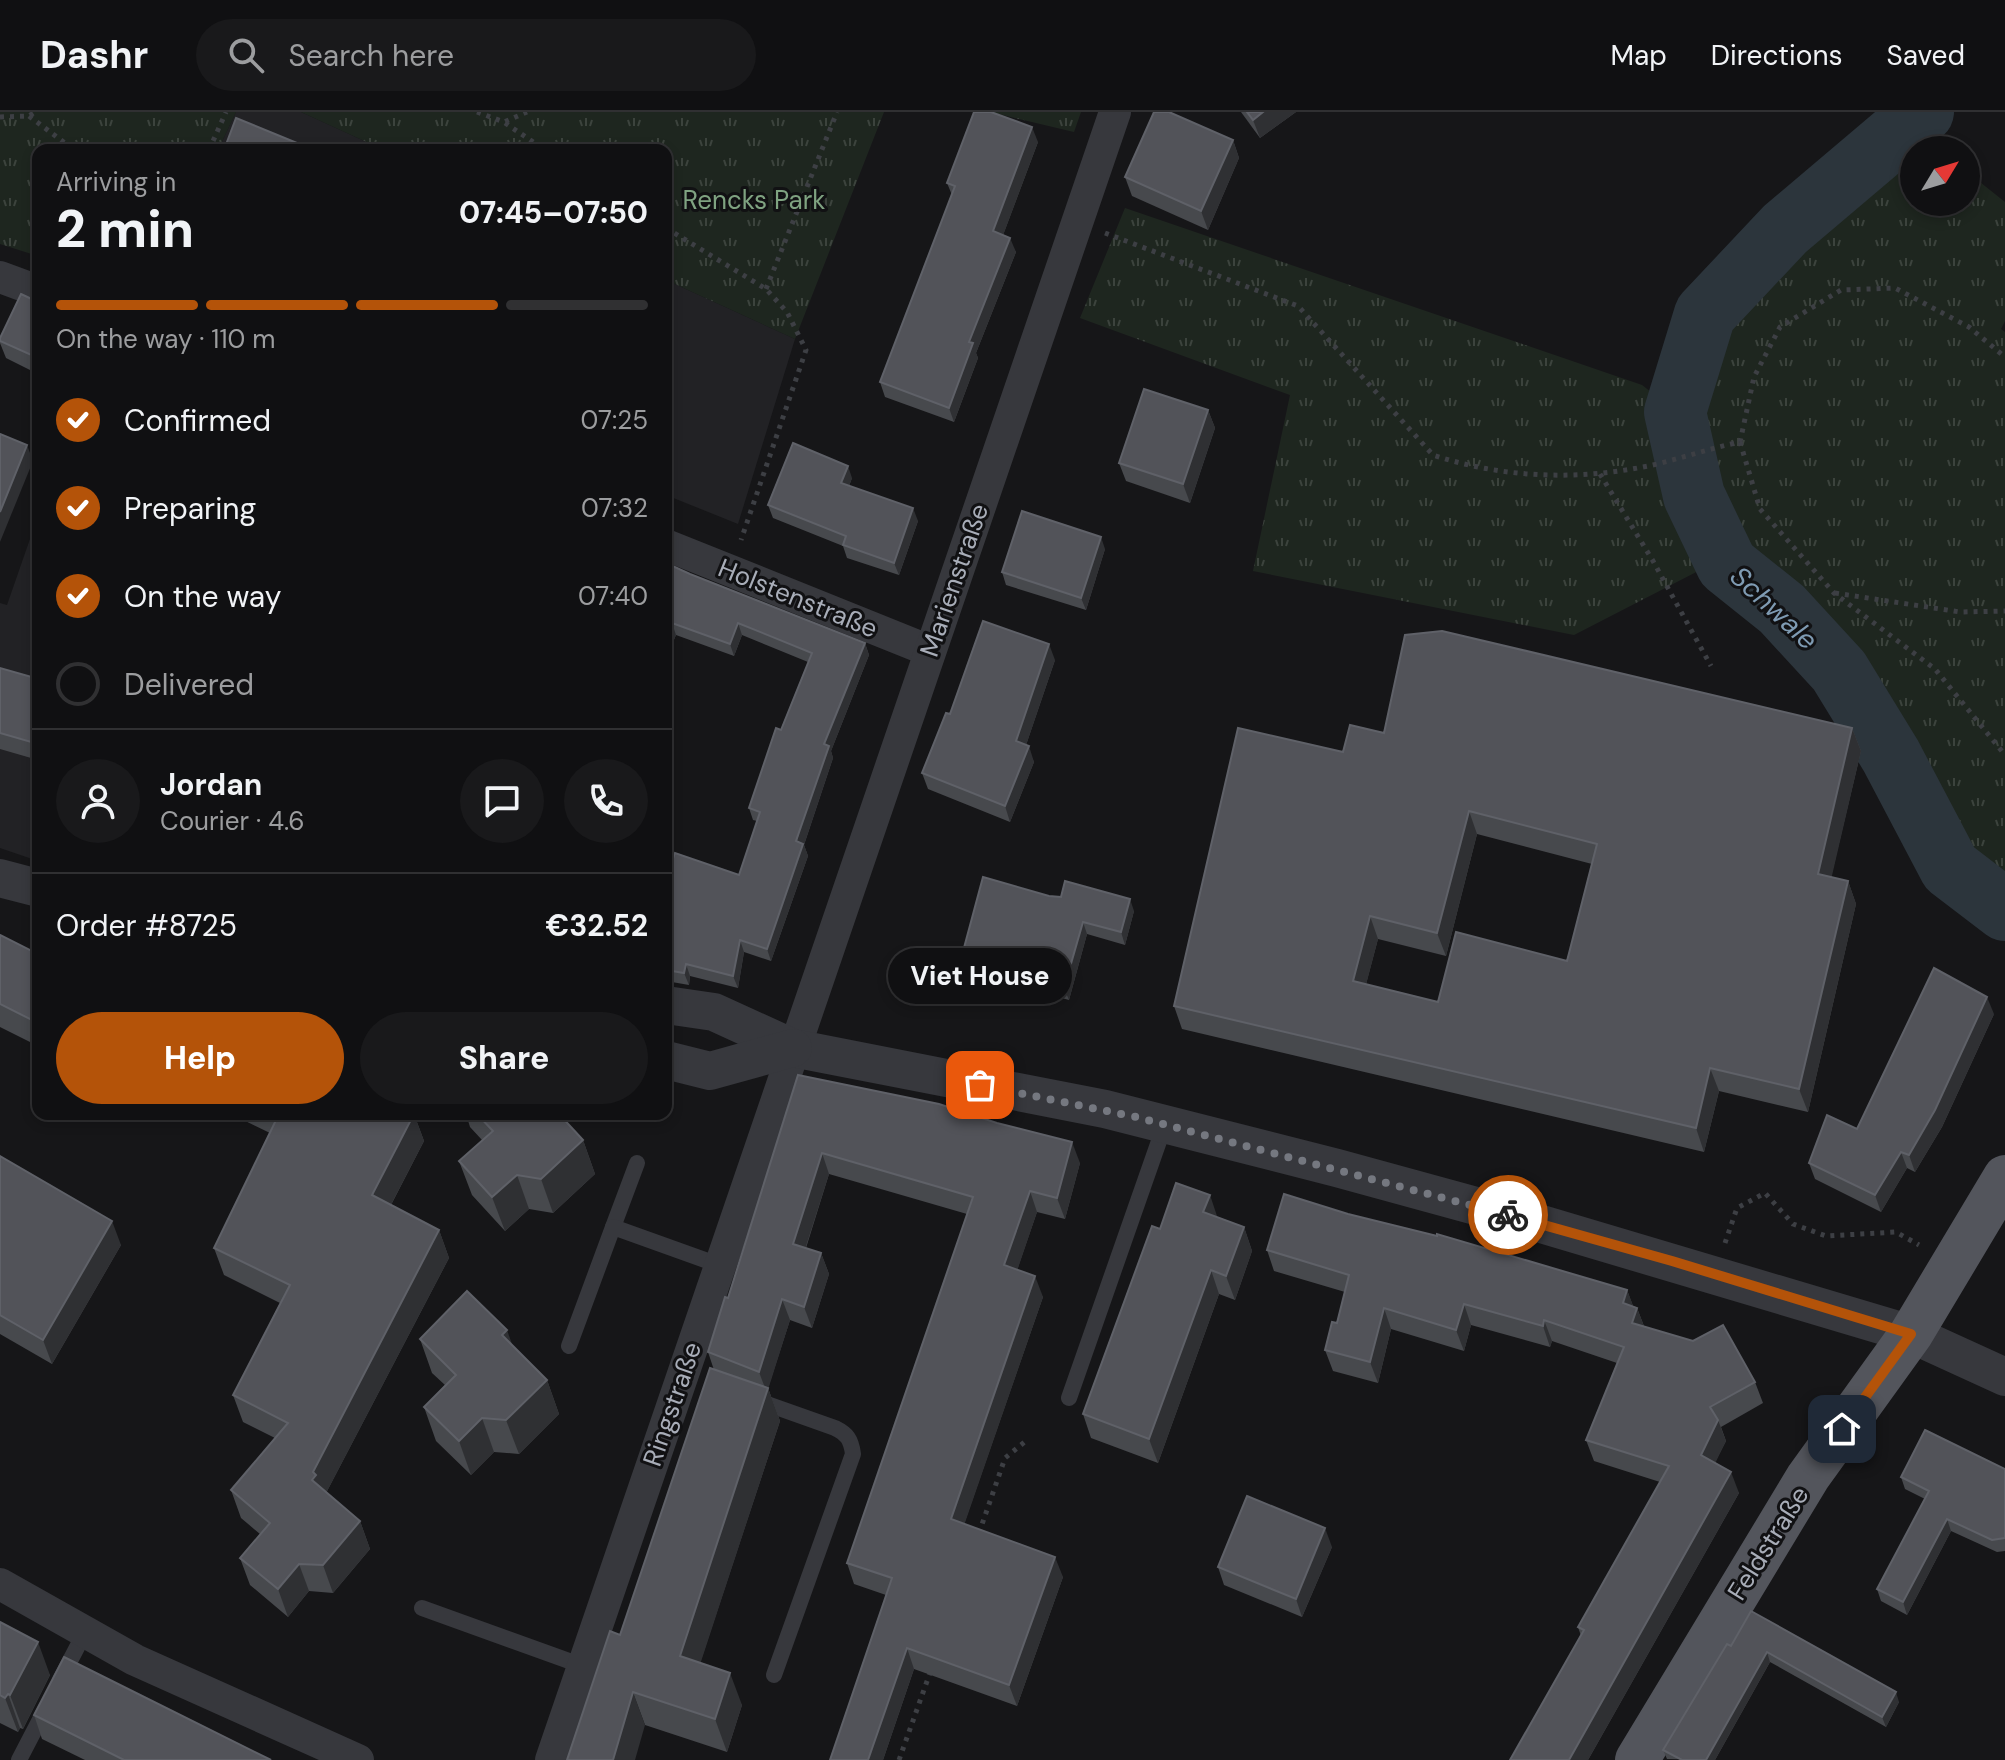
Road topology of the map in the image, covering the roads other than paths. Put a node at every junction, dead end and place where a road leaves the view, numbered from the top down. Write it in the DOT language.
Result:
graph roads {
  1 [pos="1115,112"];
  2 [pos="0,277"];
  3 [pos="32,289"];
  4 [pos="672,547"];
  5 [pos="930,651"];
  6 [pos="0,878"];
  7 [pos="32,886"];
  8 [pos="672,1006"];
  9 [pos="793,1048"];
  10 [pos="672,1062"];
  11 [pos="1165,1124"];
  12 [pos="637,1163"];
  13 [pos="2005,1177"];
  14 [pos="613,1227"];
  15 [pos="719,1265"];
  16 [pos="1911,1334"];
  17 [pos="569,1346"];
  18 [pos="2005,1377"];
  19 [pos="738,1394"];
  20 [pos="1069,1398"];
  21 [pos="0,1584"];
  22 [pos="422,1608"];
  23 [pos="85,1632"];
  24 [pos="583,1666"];
  25 [pos="774,1675"];
  26 [pos="19,1760"];
  27 [pos="358,1760"];
  28 [pos="551,1760"];
  29 [pos="1637,1760"];
  1 -- 5 [label="street, Marienstraße"];
  2 -- 3 [label="street"];
  4 -- 5 [label="street, Holstenstraße"];
  5 -- 9 [label="street, Marienstraße"];
  6 -- 7 [label="street"];
  8 -- 9 [label="street"];
  9 -- 10 [label="street"];
  9 -- 11 [label="street"];
  9 -- 15 [label="street, Ringstraße"];
  11 -- 16 [label="street"];
  11 -- 20 [label="lane"];
  12 -- 14 [label="lane"];
  13 -- 16 [label="main road, Feldstraße"];
  14 -- 15 [label="lane"];
  14 -- 17 [label="lane"];
  15 -- 24 [label="street, Ringstraße"];
  16 -- 18 [label="street"];
  16 -- 29 [label="main road, Feldstraße"];
  19 -- 25 [label="lane"];
  21 -- 23 [label="street"];
  22 -- 24 [label="lane"];
  23 -- 26 [label="lane"];
  23 -- 27 [label="street"];
  24 -- 28 [label="street, Ringstraße"];
}
